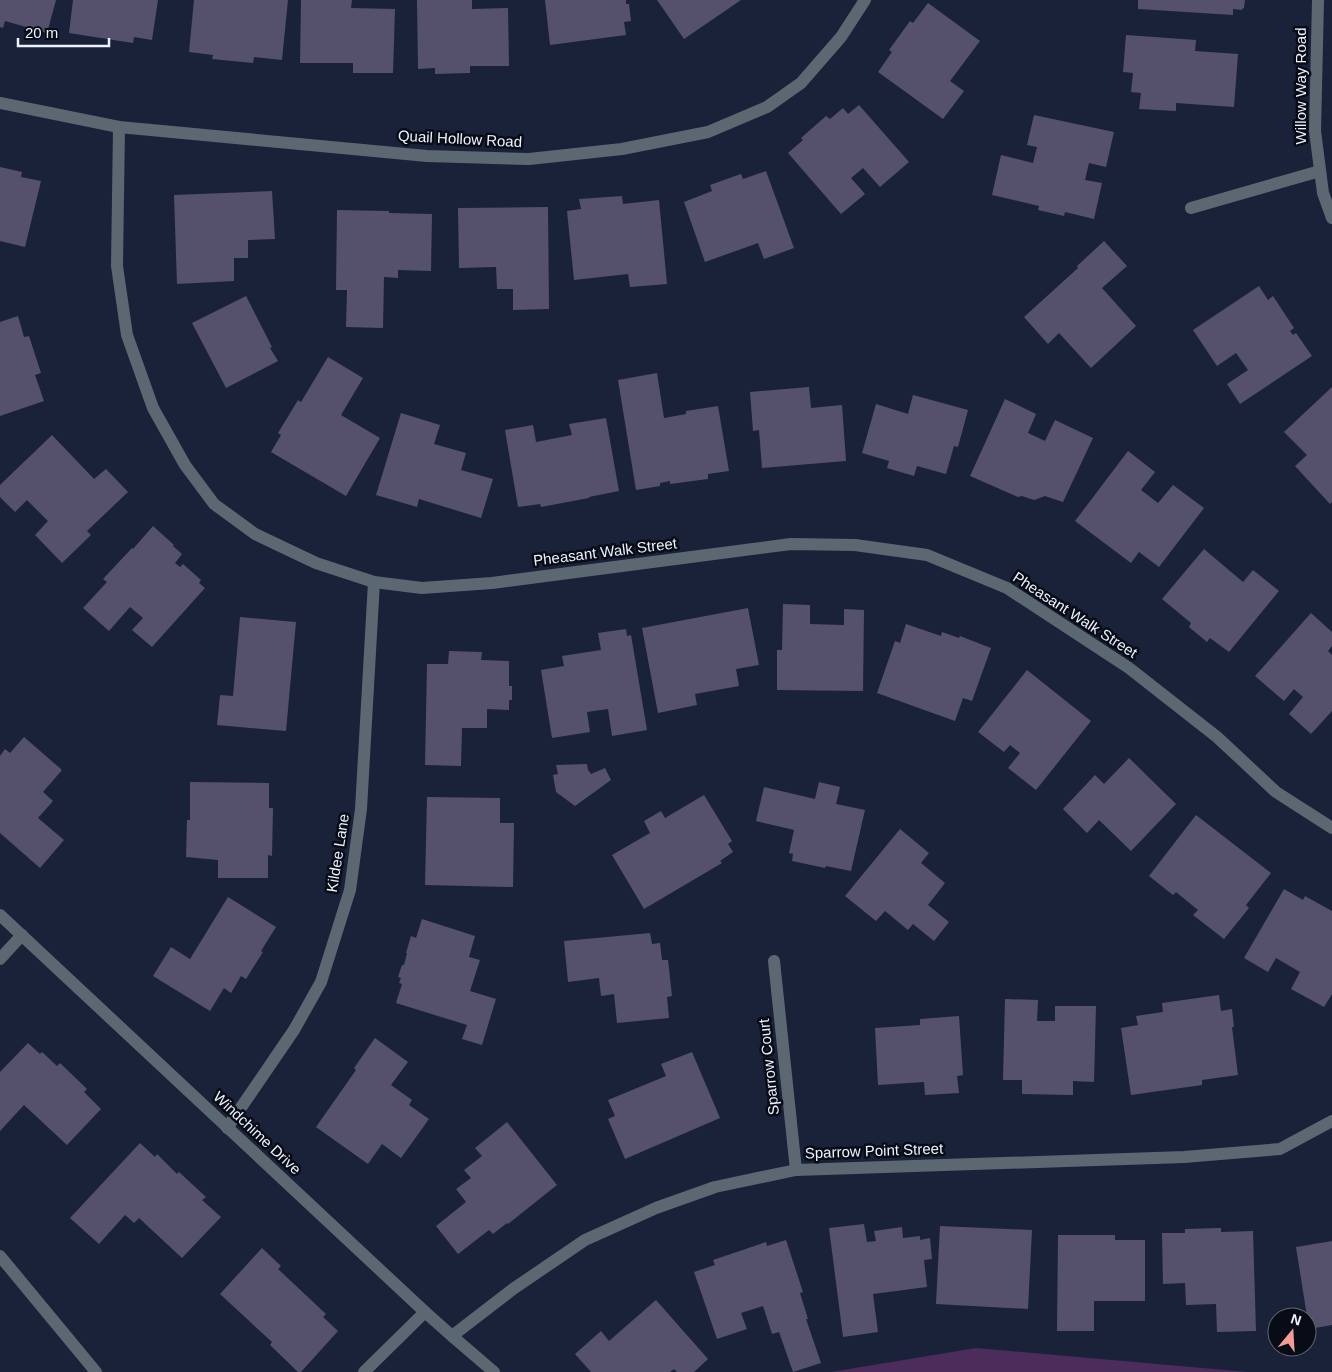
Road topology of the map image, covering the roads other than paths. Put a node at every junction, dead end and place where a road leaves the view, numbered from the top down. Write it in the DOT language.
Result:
graph roads {
  1 [pos="865,0"];
  2 [pos="1318,0"];
  3 [pos="0,103"];
  4 [pos="119,128"];
  5 [pos="1320,171"];
  6 [pos="1191,208"];
  7 [pos="1332,218"];
  8 [pos="374,582"];
  9 [pos="1332,828"];
  10 [pos="0,915"];
  11 [pos="22,935"];
  12 [pos="0,959"];
  13 [pos="774,961"];
  14 [pos="1332,1121"];
  15 [pos="227,1128"];
  16 [pos="796,1170"];
  17 [pos="0,1256"];
  18 [pos="425,1312"];
  19 [pos="452,1336"];
  20 [pos="96,1372"];
  21 [pos="364,1372"];
  22 [pos="494,1372"];
  1 -- 4 [label="street, Quail Hollow Road"];
  2 -- 5 [label="street, Willow Way Road"];
  3 -- 4 [label="street, Quail Hollow Road"];
  4 -- 8 [label="street, Pheasant Walk Street"];
  5 -- 6 [label="street"];
  5 -- 7 [label="street, Willow Way Road"];
  8 -- 9 [label="street, Pheasant Walk Street"];
  8 -- 15 [label="street, Kildee Lane"];
  10 -- 11 [label="street, Windchime Drive"];
  11 -- 12 [label="street"];
  11 -- 15 [label="street, Windchime Drive"];
  13 -- 16 [label="street, Sparrow Court"];
  14 -- 16 [label="street, Sparrow Point Street"];
  15 -- 18 [label="street, Windchime Drive"];
  16 -- 19 [label="street, Sparrow Point Street"];
  17 -- 20 [label="street"];
  18 -- 19 [label="street, Windchime Drive"];
  18 -- 21 [label="street"];
  19 -- 22 [label="street, Windchime Drive"];
}
